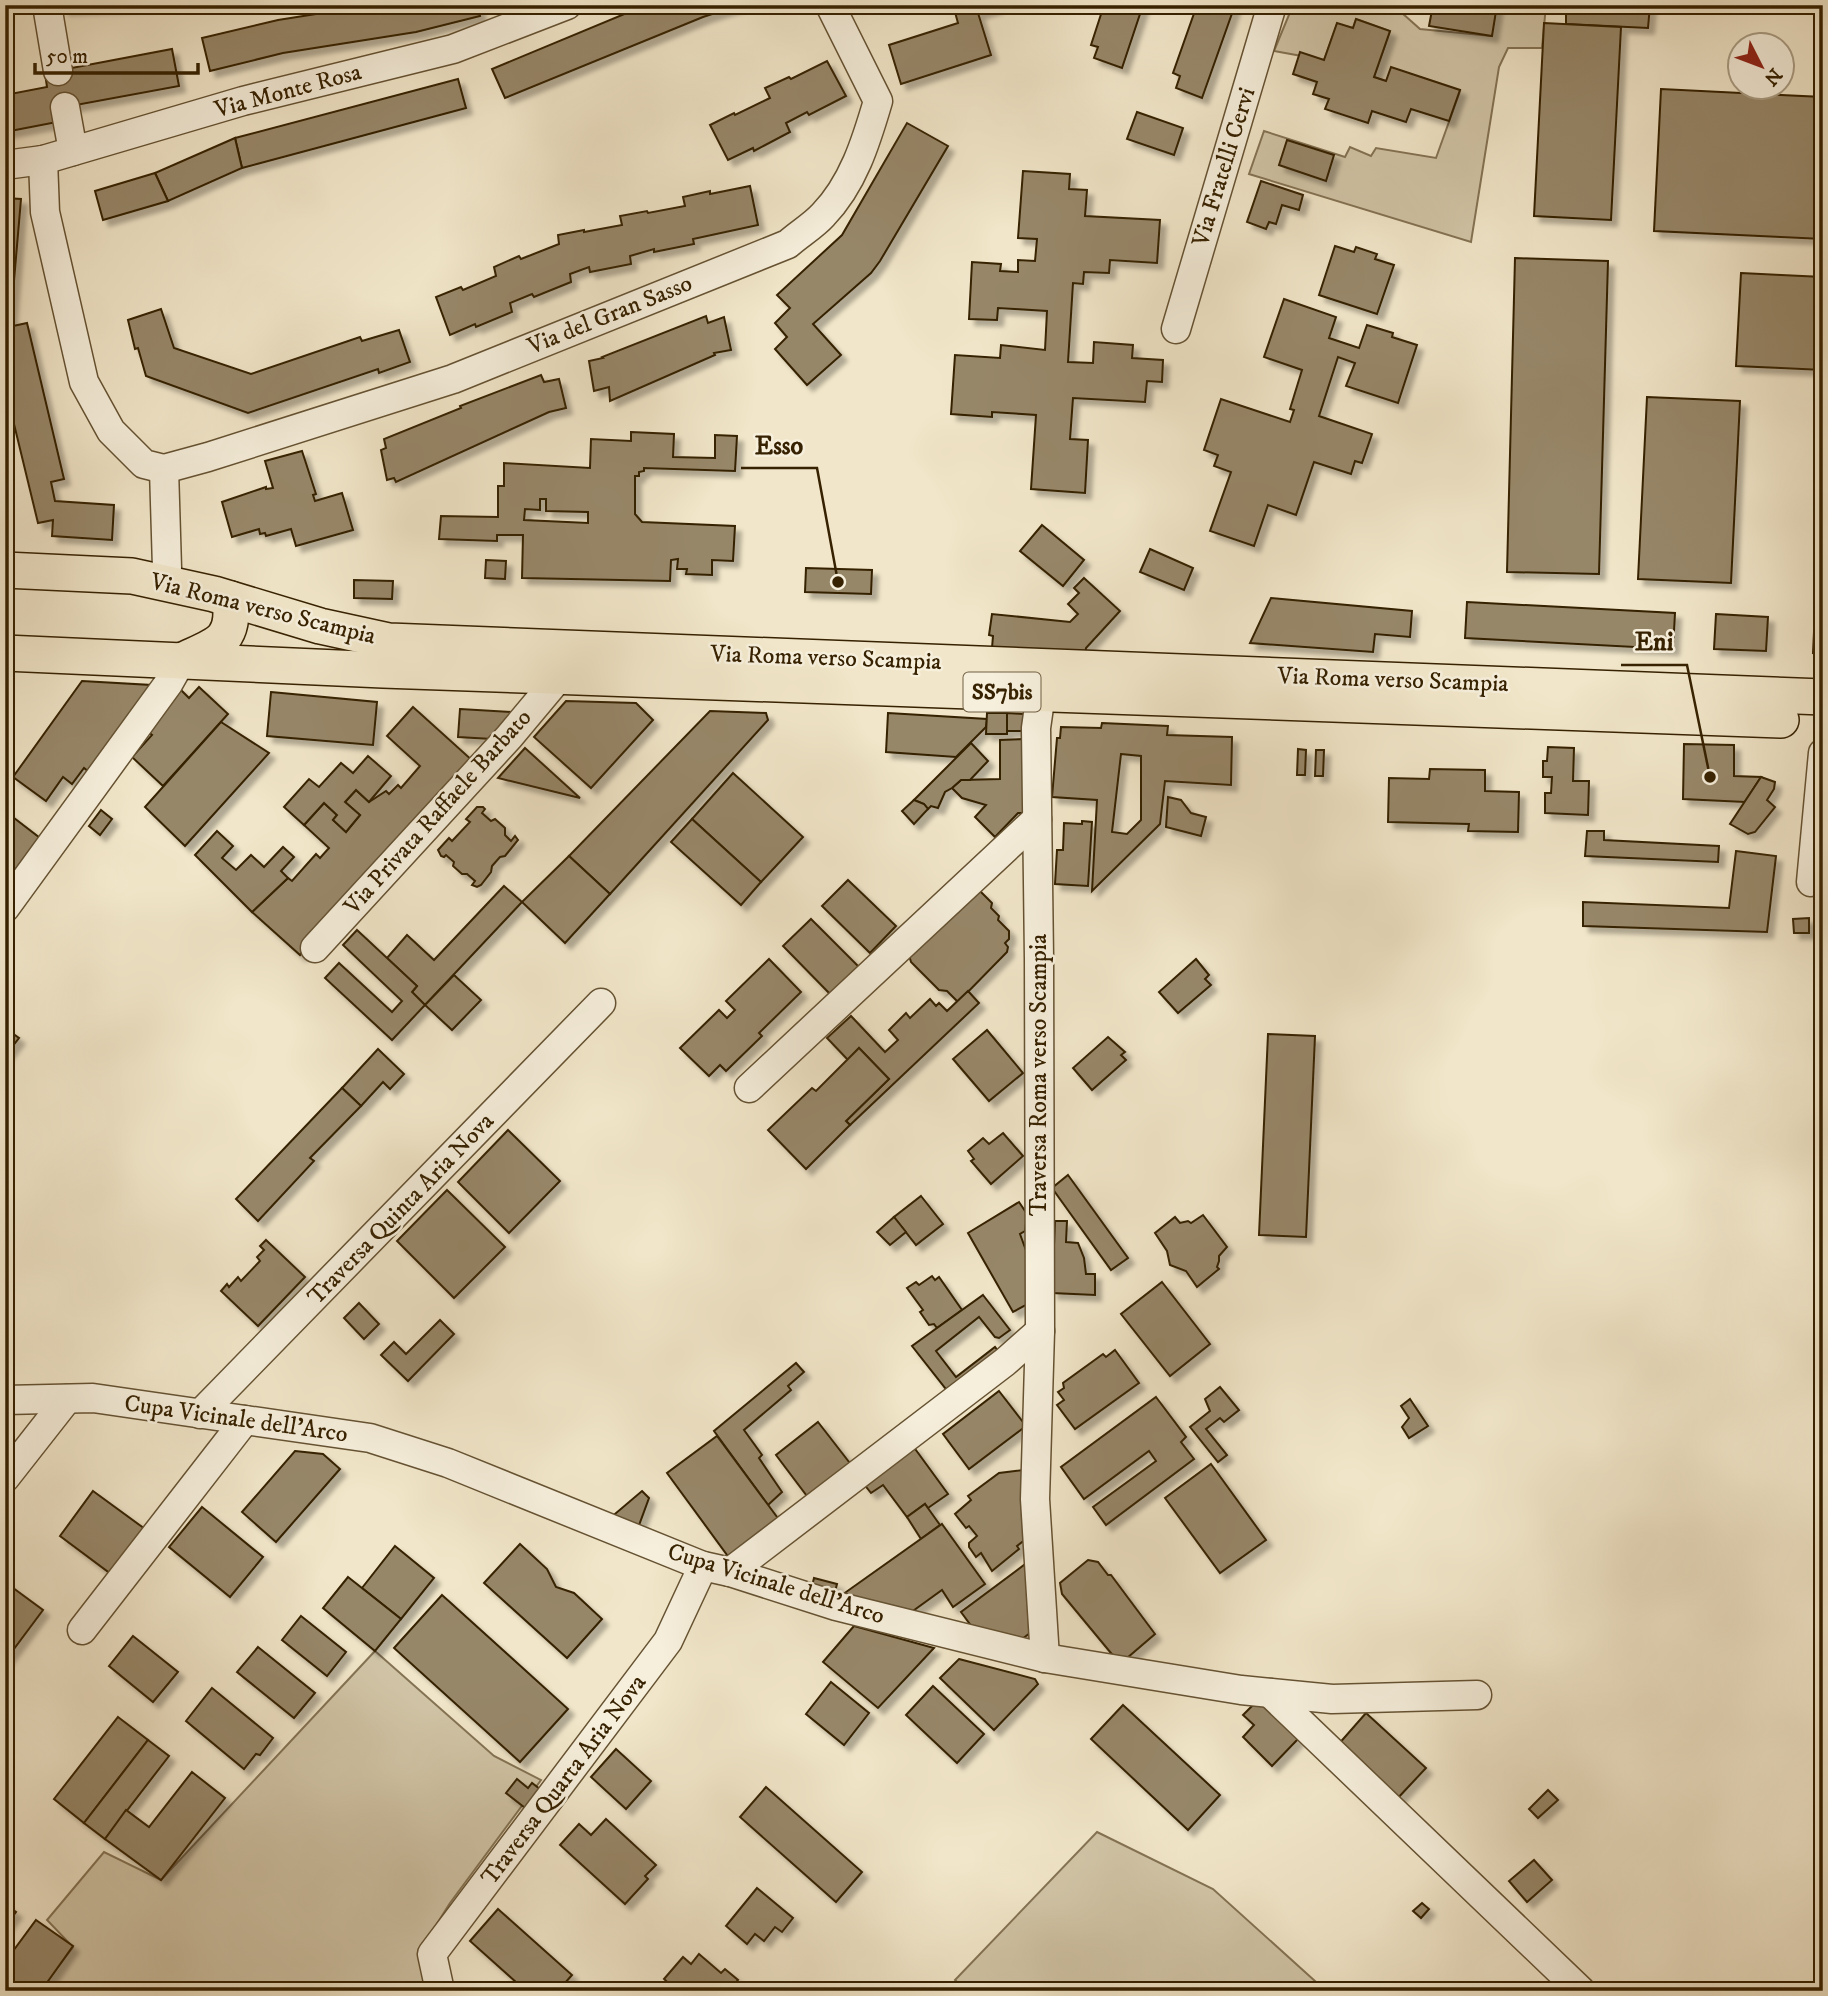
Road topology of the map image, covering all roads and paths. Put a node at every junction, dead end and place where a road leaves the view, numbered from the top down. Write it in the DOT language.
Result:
graph roads {
  1 [pos="47,5"];
  2 [pos="567,5"];
  3 [pos="830,5"];
  4 [pos="1272,5"];
  5 [pos="526,13"];
  6 [pos="58,71"];
  7 [pos="65,107"];
  8 [pos="73,151"];
  9 [pos="43,160"];
  10 [pos="5,165"];
  11 [pos="1176,329"];
  12 [pos="164,469"];
  13 [pos="5,570"];
  14 [pos="164,583"];
  15 [pos="230,599"];
  16 [pos="5,653"];
  17 [pos="181,661"];
  18 [pos="560,676"];
  19 [pos="1041,693"];
  20 [pos="1823,697"];
  21 [pos="1823,721"];
  22 [pos="1823,753"];
  23 [pos="1037,819"];
  24 [pos="1811,882"];
  25 [pos="5,908"];
  26 [pos="316,948"];
  27 [pos="601,1003"];
  28 [pos="749,1088"];
  29 [pos="1040,1331"];
  30 [pos="67,1399"];
  31 [pos="5,1400"];
  32 [pos="200,1414"];
  33 [pos="245,1420"];
  34 [pos="5,1479"];
  35 [pos="716,1569"];
  36 [pos="82,1630"];
  37 [pos="1045,1658"];
  38 [pos="1270,1693"];
  39 [pos="1477,1695"];
  40 [pos="440,1991"];
  41 [pos="1581,1991"];
  1 -- 6 [label="street"];
  2 -- 5 [label="street, Via Monte Rosa"];
  3 -- 12 [label="street, Via del Gran Sasso"];
  4 -- 11 [label="street, Via Fratelli Cervi"];
  5 -- 8 [label="street, Via Monte Rosa"];
  7 -- 8 [label="street"];
  8 -- 9 [label="street, Via Monte Rosa"];
  9 -- 10 [label="street, Via Monte Rosa"];
  9 -- 12 [label="street"];
  12 -- 14 [label="street"];
  13 -- 14 [label="main road, Via Roma verso Scampia"];
  14 -- 15 [label="main road, Via Roma verso Scampia"];
  15 -- 17 [label="main road"];
  15 -- 20 [label="main road, Via Roma verso Scampia / SS7bis"];
  16 -- 17 [label="main road, Via Roma verso Scampia"];
  17 -- 18 [label="main road, Via Roma verso Scampia / SS7bis"];
  17 -- 25 [label="street"];
  18 -- 19 [label="main road, Via Roma verso Scampia / SS7bis"];
  18 -- 26 [label="street, Via Privata Raffaele Barbato"];
  19 -- 21 [label="main road, Via Roma verso Scampia / SS7bis"];
  19 -- 23 [label="street, Traversa Roma verso Scampia"];
  22 -- 24 [label="street"];
  23 -- 28 [label="street"];
  23 -- 29 [label="street, Traversa Roma verso Scampia"];
  27 -- 32 [label="street, Traversa Quinta Aria Nova"];
  29 -- 35 [label="street"];
  29 -- 37 [label="street, Traversa Roma verso Scampia"];
  30 -- 31 [label="street, Cupa Vicinale dell'Arco"];
  30 -- 32 [label="street, Cupa Vicinale dell'Arco"];
  30 -- 34 [label="street"];
  32 -- 33 [label="street, Cupa Vicinale dell'Arco"];
  33 -- 35 [label="street, Cupa Vicinale dell'Arco"];
  33 -- 36 [label="street"];
  35 -- 37 [label="street, Cupa Vicinale dell'Arco"];
  35 -- 40 [label="street, Traversa Quarta Aria Nova"];
  37 -- 38 [label="street, Cupa Vicinale dell'Arco"];
  38 -- 39 [label="street, Cupa Vicinale dell'Arco"];
  38 -- 41 [label="street"];
}
